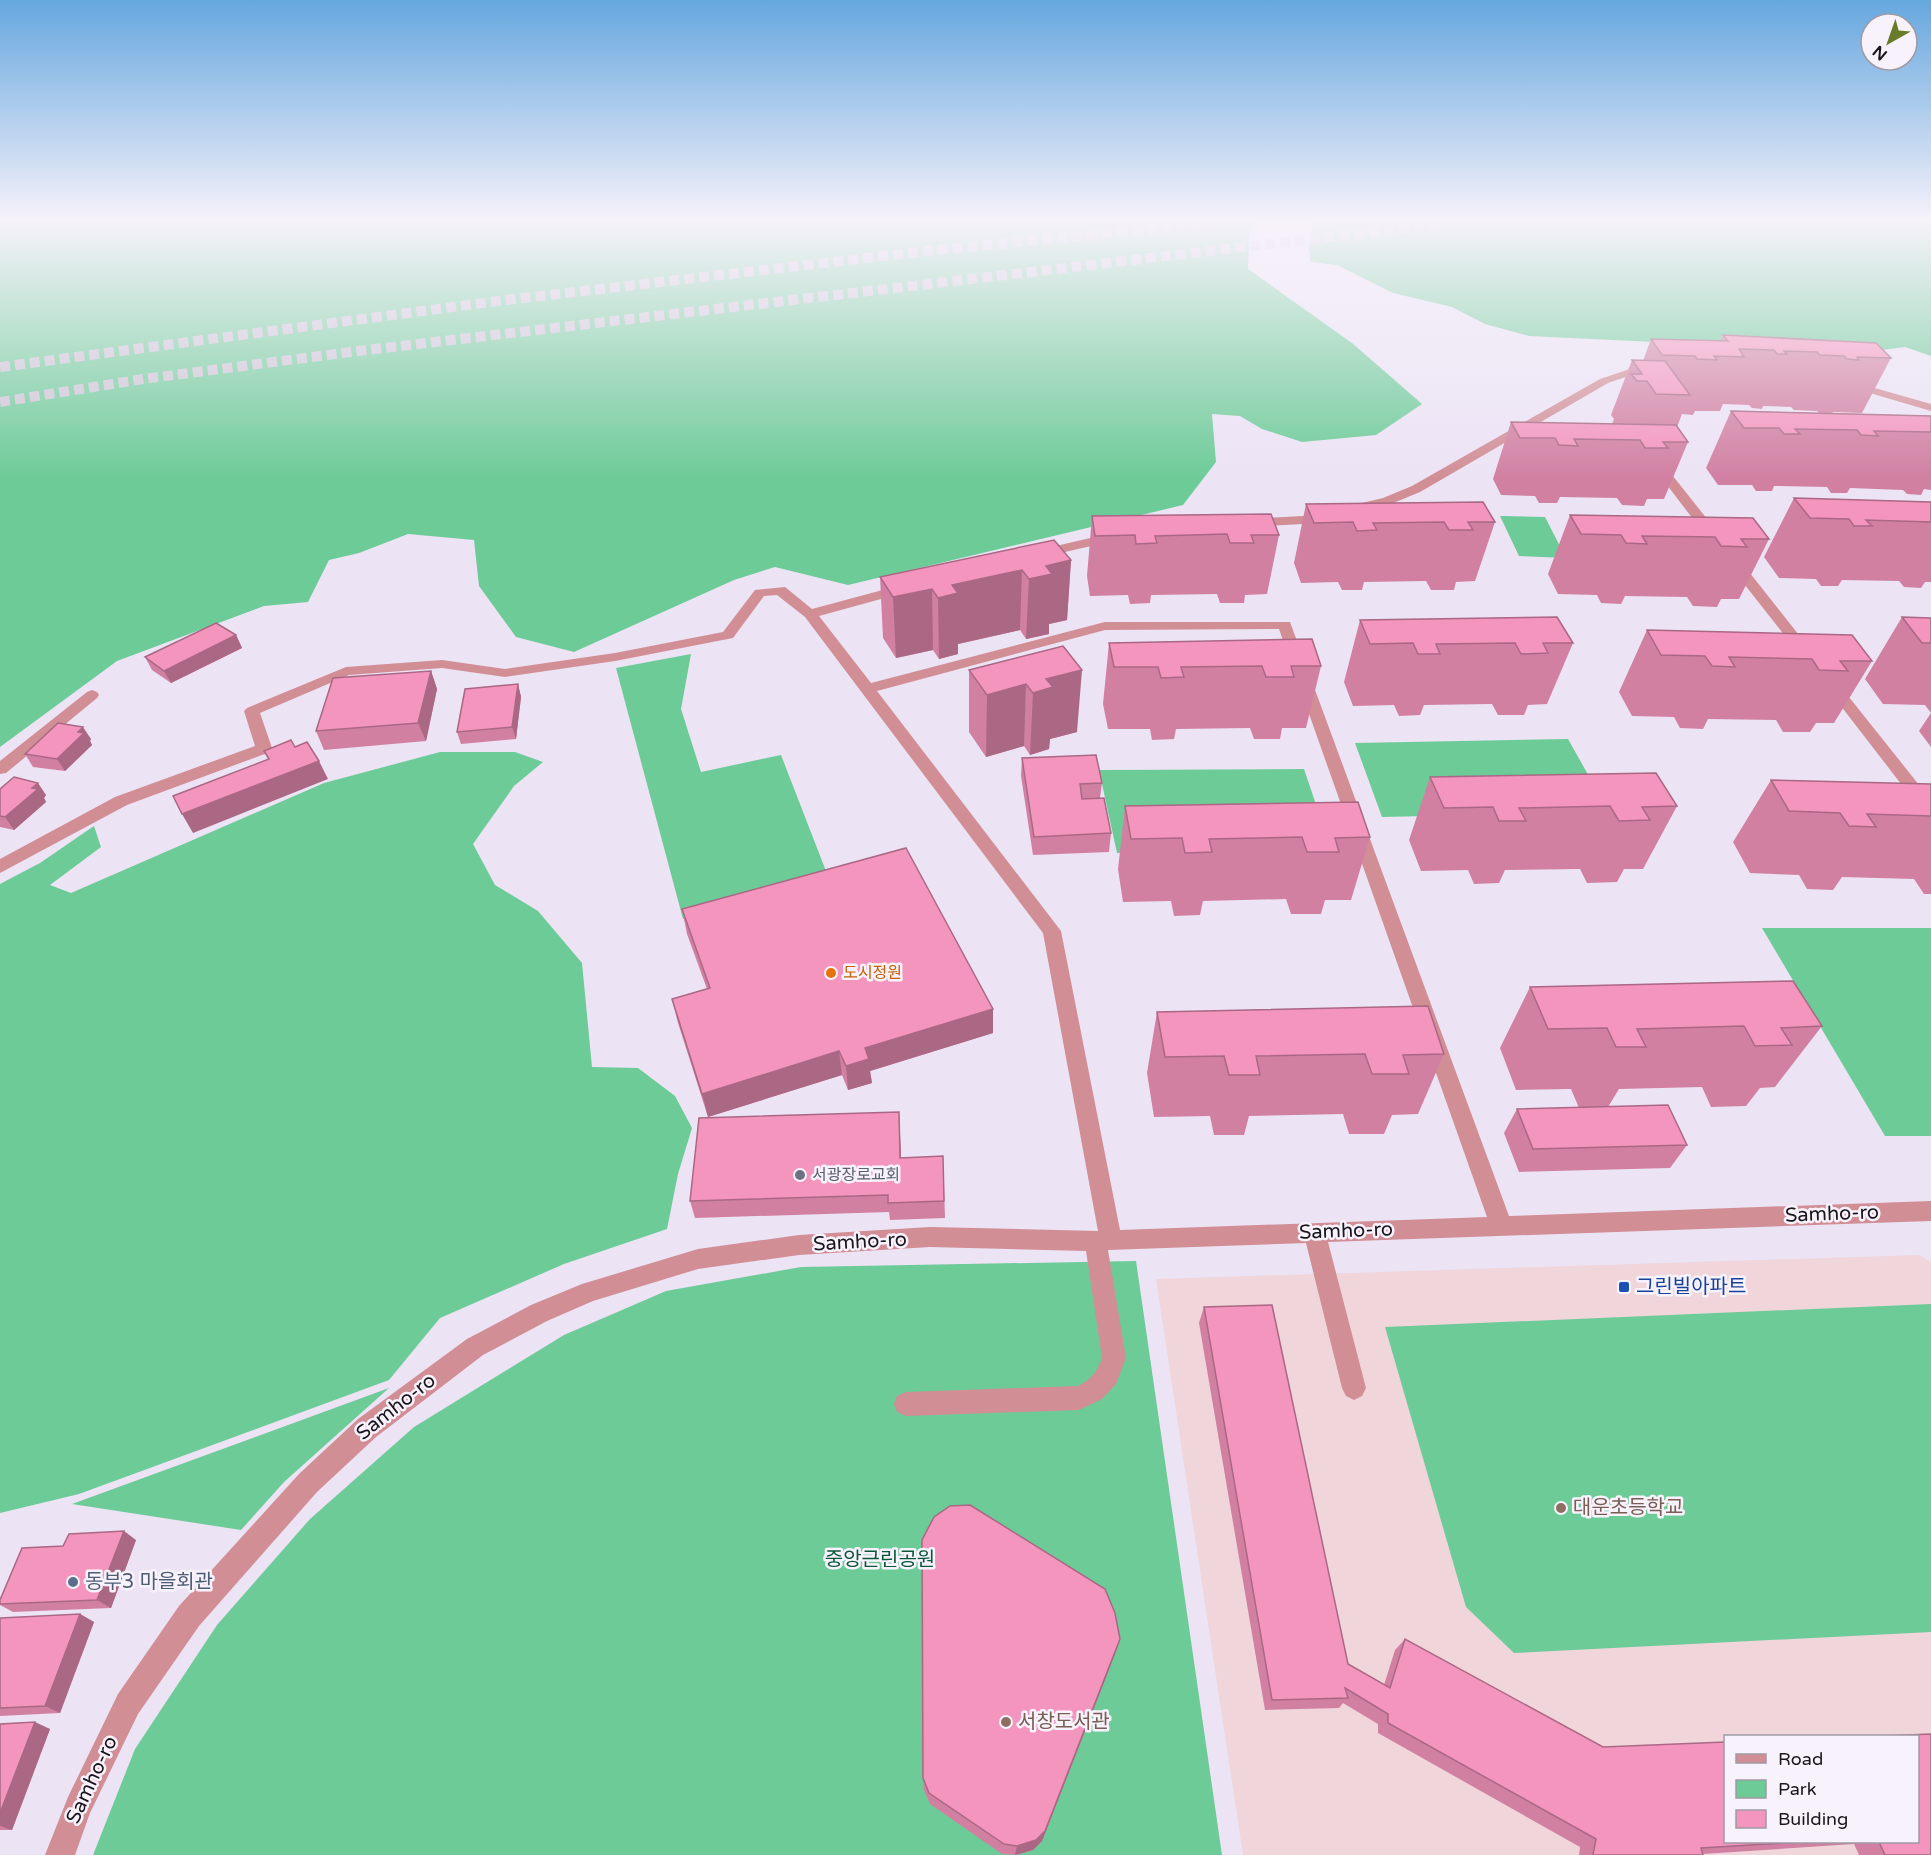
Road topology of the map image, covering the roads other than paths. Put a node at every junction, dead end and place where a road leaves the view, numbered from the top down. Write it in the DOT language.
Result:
graph roads {
  1 [pos="1664,363"];
  2 [pos="1838,381"];
  3 [pos="1931,408"];
  4 [pos="1654,461"];
  5 [pos="1233,524"];
  6 [pos="1130,534"];
  7 [pos="1030,556"];
  8 [pos="919,585"];
  9 [pos="810,614"];
  10 [pos="867,689"];
  11 [pos="92,695"];
  12 [pos="0,769"];
  13 [pos="1931,811"];
  14 [pos="0,867"];
  15 [pos="1931,1211"];
  16 [pos="1501,1225"];
  17 [pos="1314,1232"];
  18 [pos="1104,1240"];
  19 [pos="1354,1388"];
  20 [pos="906,1404"];
  21 [pos="60,1855"];
  1 -- 5 [label="street"];
  2 -- 3 [label="street"];
  4 -- 13 [label="street"];
  6 -- 7 [label="street"];
  8 -- 9 [label="street"];
  9 -- 10 [label="street"];
  9 -- 14 [label="street"];
  10 -- 16 [label="street"];
  10 -- 18 [label="street"];
  11 -- 12 [label="street"];
  15 -- 16 [label="street, Samho-ro"];
  16 -- 17 [label="street, Samho-ro"];
  17 -- 18 [label="street, Samho-ro"];
  17 -- 19 [label="street"];
  18 -- 20 [label="street"];
  18 -- 21 [label="street, Samho-ro"];
}
